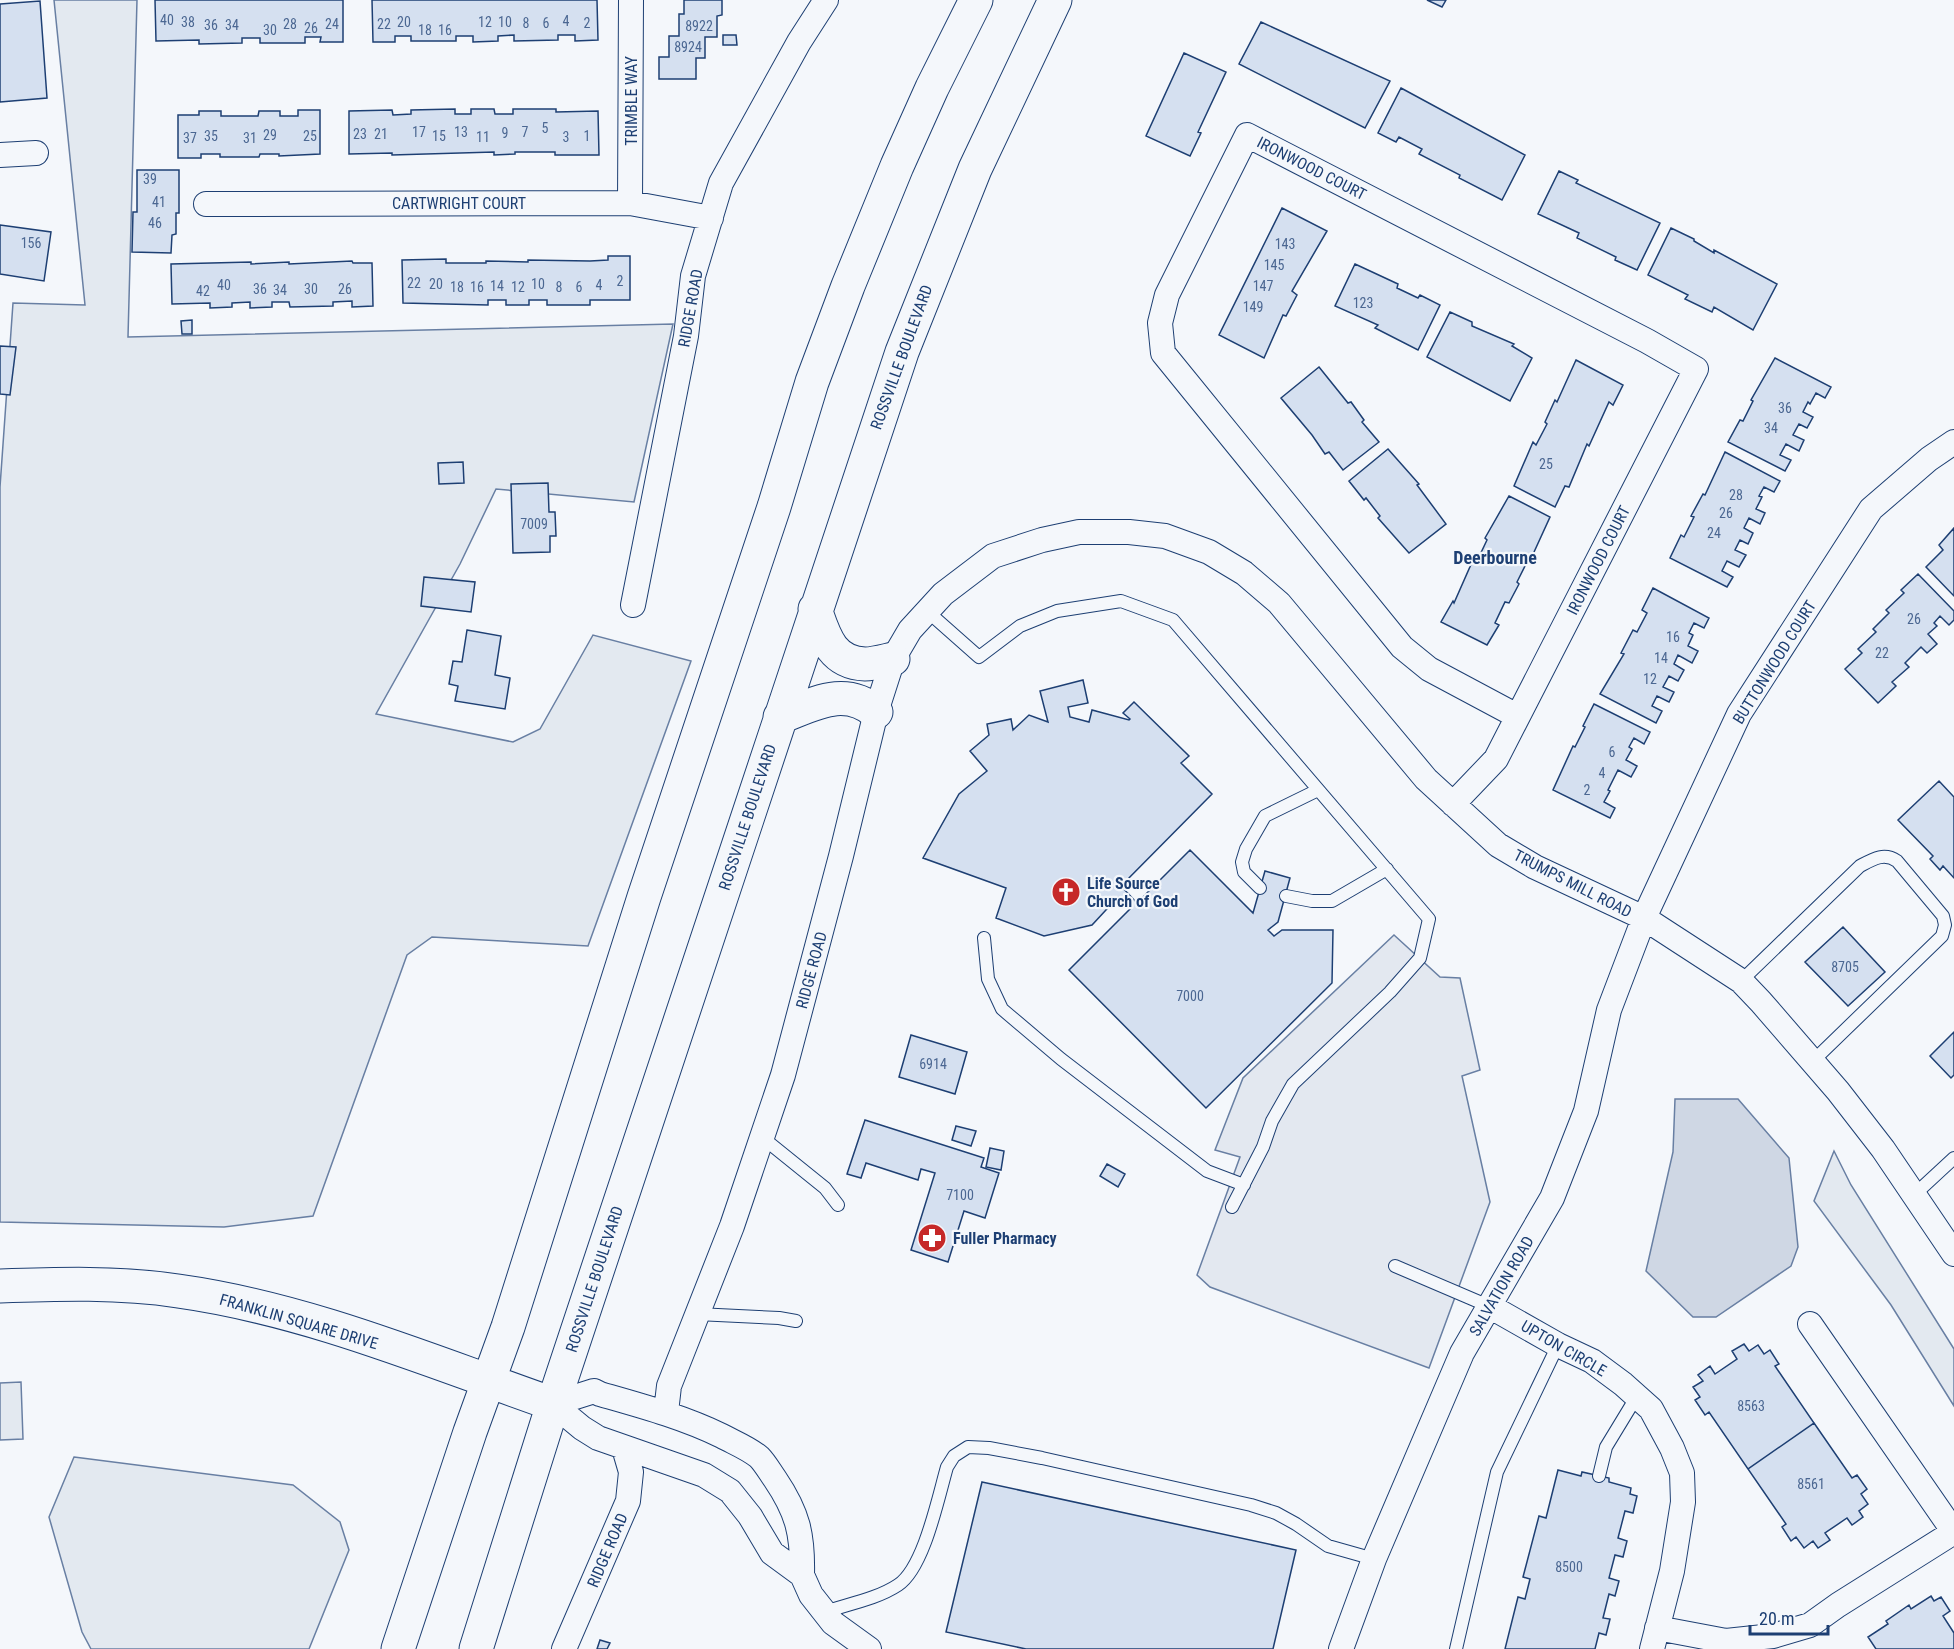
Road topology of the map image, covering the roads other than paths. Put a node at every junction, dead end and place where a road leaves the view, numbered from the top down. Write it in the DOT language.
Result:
graph roads {
  1 [pos="631,0"];
  2 [pos="826,0"];
  3 [pos="976,0"];
  4 [pos="1054,0"];
  5 [pos="36,153"];
  6 [pos="0,155"];
  7 [pos="630,203"];
  8 [pos="206,204"];
  9 [pos="711,218"];
  10 [pos="1954,442"];
  11 [pos="993,556"];
  12 [pos="633,605"];
  13 [pos="816,609"];
  14 [pos="927,611"];
  15 [pos="893,659"];
  16 [pos="876,712"];
  17 [pos="1517,716"];
  18 [pos="780,717"];
  19 [pos="1318,790"];
  20 [pos="1453,804"];
  21 [pos="1387,869"];
  22 [pos="1260,888"];
  23 [pos="1286,896"];
  24 [pos="1644,918"];
  25 [pos="984,938"];
  26 [pos="1741,981"];
  27 [pos="1812,1062"];
  28 [pos="763,1138"];
  29 [pos="1954,1158"];
  30 [pos="1244,1185"];
  31 [pos="1914,1195"];
  32 [pos="838,1205"];
  33 [pos="1232,1207"];
  34 [pos="1954,1254"];
  35 [pos="1395,1266"];
  36 [pos="0,1286"];
  37 [pos="1491,1306"];
  38 [pos="697,1314"];
  39 [pos="796,1321"];
  40 [pos="1809,1324"];
  41 [pos="1558,1345"];
  42 [pos="488,1381"];
  43 [pos="1637,1396"];
  44 [pos="553,1404"];
  45 [pos="666,1412"];
  46 [pos="624,1448"];
  47 [pos="1599,1476"];
  48 [pos="1374,1559"];
  49 [pos="802,1575"];
  50 [pos="824,1612"];
  51 [pos="1655,1638"];
  52 [pos="398,1649"];
  53 [pos="476,1649"];
  54 [pos="564,1649"];
  55 [pos="869,1649"];
  56 [pos="1341,1649"];
  57 [pos="1456,1649"];
  1 -- 7 [label="street, TRIMBLE WAY"];
  2 -- 9 [label="street, RIDGE ROAD"];
  3 -- 42 [label="main road"];
  4 -- 13 [label="main road, ROSSVILLE BOULEVARD"];
  5 -- 6 [label="street"];
  7 -- 8 [label="street, CARTWRIGHT COURT"];
  7 -- 9 [label="street, CARTWRIGHT COURT"];
  9 -- 12 [label="street, RIDGE ROAD"];
  10 -- 24 [label="street, BUTTONWOOD COURT"];
  11 -- 14 [label="street, RIDGE ROAD"];
  11 -- 20 [label="street, TRUMPS MILL ROAD"];
  13 -- 15 [label="main road"];
  13 -- 18 [label="main road, ROSSVILLE BOULEVARD"];
  14 -- 15 [label="street, RIDGE ROAD"];
  14 -- 19 [label="lane"];
  15 -- 16 [label="street, RIDGE ROAD"];
  16 -- 18 [label="main road"];
  16 -- 28 [label="street, RIDGE ROAD"];
  17 -- 17 [label="street, IRONWOOD COURT"];
  17 -- 20 [label="street, IRONWOOD COURT"];
  18 -- 44 [label="main road, ROSSVILLE BOULEVARD"];
  19 -- 21 [label="lane"];
  19 -- 22 [label="lane"];
  20 -- 24 [label="street, TRUMPS MILL ROAD"];
  21 -- 23 [label="lane"];
  21 -- 30 [label="lane"];
  24 -- 26 [label="street, TRUMPS MILL ROAD"];
  24 -- 37 [label="street, SALVATION ROAD"];
  25 -- 30 [label="lane"];
  26 -- 27 [label="street, TRUMPS MILL ROAD"];
  26 -- 27 [label="lane"];
  27 -- 31 [label="street, TRUMPS MILL ROAD"];
  28 -- 32 [label="lane"];
  28 -- 38 [label="street, RIDGE ROAD"];
  29 -- 31 [label="lane"];
  30 -- 33 [label="lane"];
  31 -- 34 [label="street, TRUMPS MILL ROAD"];
  35 -- 37 [label="lane"];
  36 -- 42 [label="main road, FRANKLIN SQUARE DRIVE"];
  37 -- 41 [label="street, UPTON CIRCLE"];
  37 -- 48 [label="street, SALVATION ROAD"];
  38 -- 39 [label="lane"];
  38 -- 45 [label="street, RIDGE ROAD"];
  40 -- 51 [label="street, UPTON CIRCLE"];
  41 -- 43 [label="street, UPTON CIRCLE"];
  41 -- 57 [label="lane"];
  42 -- 44 [label="main road, FRANKLIN SQUARE DRIVE"];
  42 -- 52 [label="main road"];
  43 -- 47 [label="lane"];
  43 -- 51 [label="street, UPTON CIRCLE"];
  44 -- 45 [label="street, FRANKLIN SQUARE DRIVE"];
  44 -- 46 [label="street, FRANKLIN SQUARE DRIVE"];
  44 -- 53 [label="main road, ROSSVILLE BOULEVARD"];
  45 -- 49 [label="street, FRANKLIN SQUARE DRIVE"];
  46 -- 49 [label="street, FRANKLIN SQUARE DRIVE"];
  46 -- 54 [label="street, RIDGE ROAD"];
  48 -- 50 [label="lane"];
  48 -- 56 [label="street, SALVATION ROAD"];
  49 -- 50 [label="street, FRANKLIN SQUARE DRIVE"];
  50 -- 55 [label="street, FRANKLIN SQUARE DRIVE"];
}
